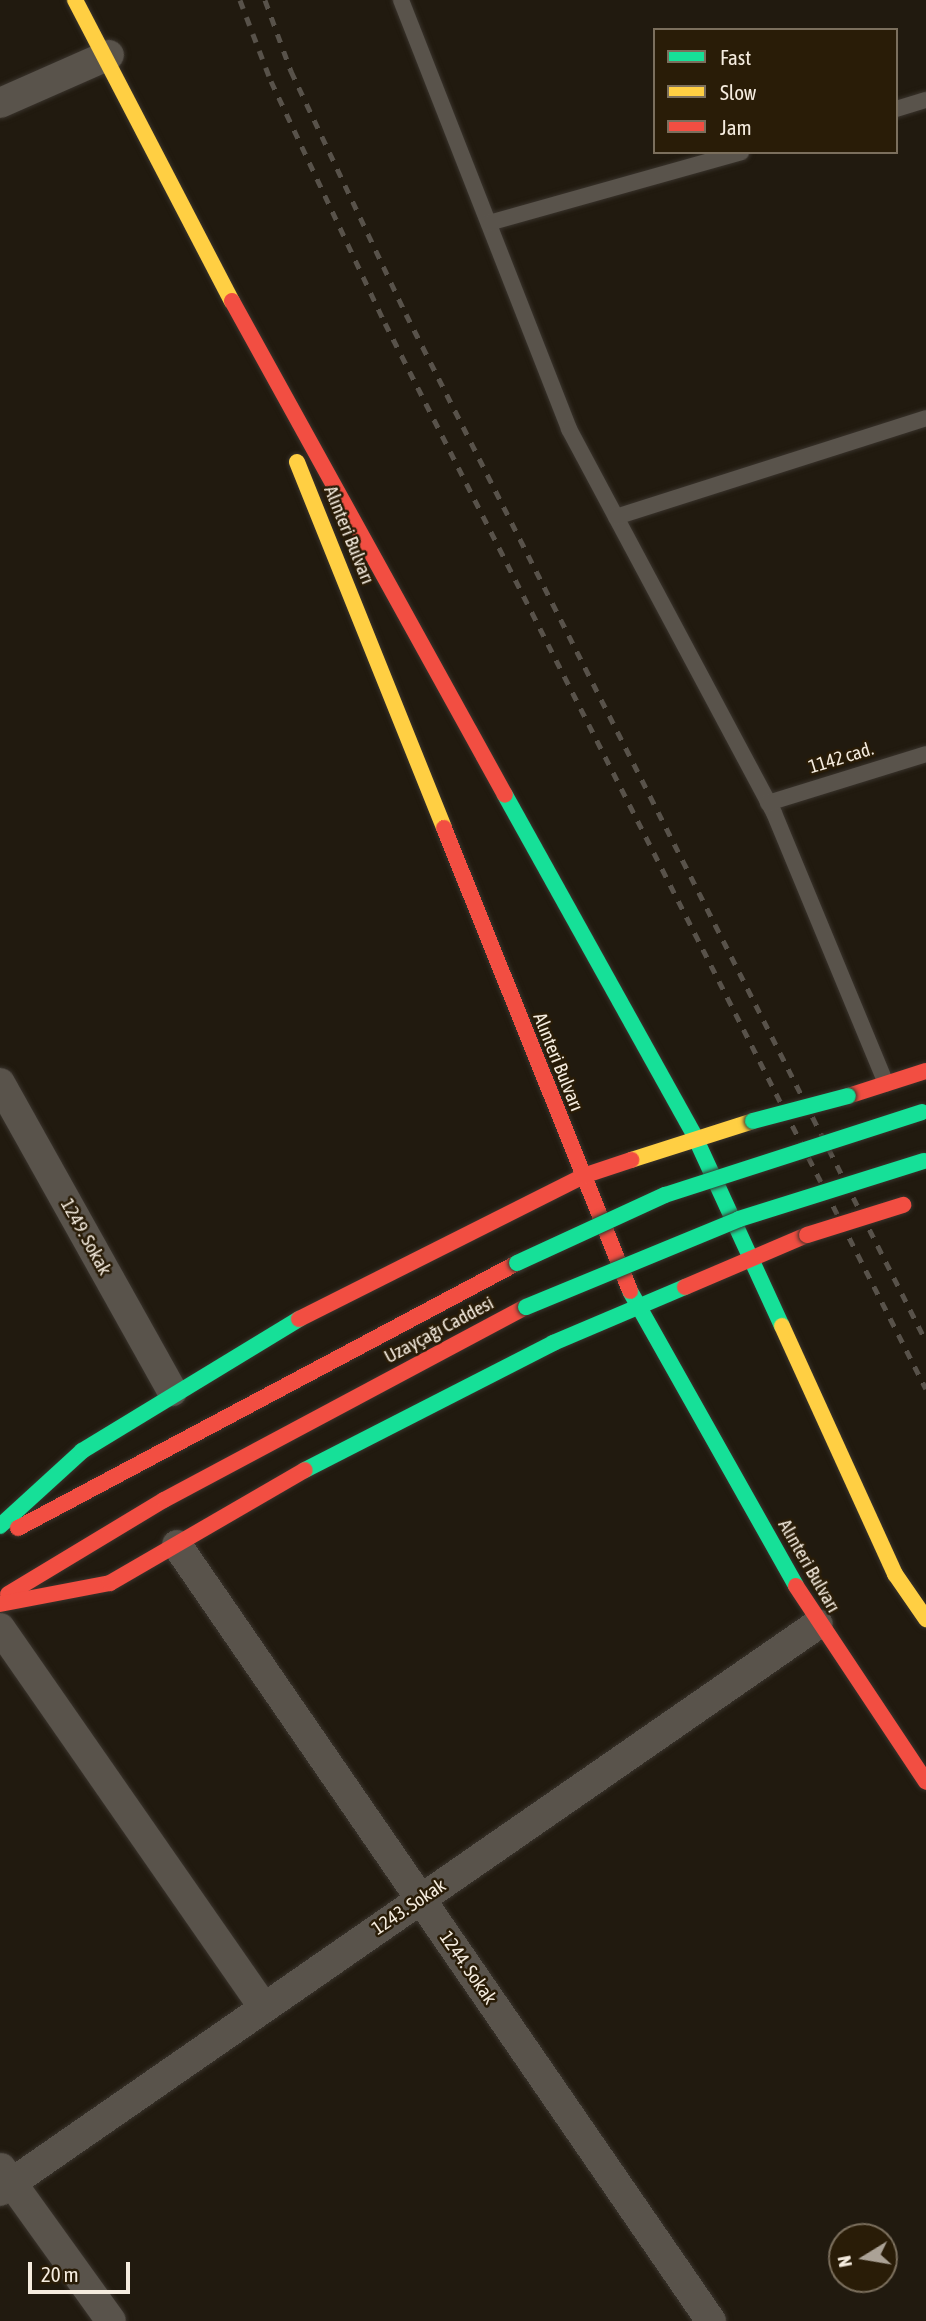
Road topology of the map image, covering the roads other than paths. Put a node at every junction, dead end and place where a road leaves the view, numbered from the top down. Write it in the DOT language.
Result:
graph roads {
  1 [pos="75,0"];
  2 [pos="401,0"];
  3 [pos="110,55"];
  4 [pos="926,100"];
  5 [pos="0,103"];
  6 [pos="898,108"];
  7 [pos="734,154"];
  8 [pos="489,223"];
  9 [pos="238,313"];
  10 [pos="926,418"];
  11 [pos="616,517"];
  12 [pos="926,754"];
  13 [pos="768,803"];
  14 [pos="926,1071"];
  15 [pos="0,1083"];
  16 [pos="886,1084"];
  17 [pos="924,1111"];
  18 [pos="695,1137"];
  19 [pos="925,1160"];
  20 [pos="583,1176"];
  21 [pos="926,1197"];
  22 [pos="748,1261"];
  23 [pos="636,1306"];
  24 [pos="172,1391"];
  25 [pos="0,1526"];
  26 [pos="0,1538"];
  27 [pos="177,1545"];
  28 [pos="0,1598"];
  29 [pos="0,1604"];
  30 [pos="926,1619"];
  31 [pos="818,1624"];
  32 [pos="0,1628"];
  33 [pos="926,1782"];
  34 [pos="421,1899"];
  35 [pos="263,2007"];
  36 [pos="4,2180"];
  37 [pos="111,2321"];
  38 [pos="711,2321"];
  1 -- 3 [label="main road, Alınteri Bulvarı"];
  2 -- 8 [label="lane"];
  3 -- 5 [label="street"];
  3 -- 9 [label="main road, Alınteri Bulvarı"];
  4 -- 6 [label="lane"];
  7 -- 8 [label="lane"];
  8 -- 11 [label="lane"];
  9 -- 18 [label="main road, Alınteri Bulvarı"];
  9 -- 20 [label="main road, Alınteri Bulvarı"];
  10 -- 11 [label="lane"];
  11 -- 13 [label="lane"];
  12 -- 13 [label="lane, 1142 cad."];
  13 -- 16 [label="lane"];
  14 -- 16 [label="main road"];
  15 -- 24 [label="street, 1249. Sokak"];
  16 -- 18 [label="main road, bridge"];
  17 -- 26 [label="main road, Uzayçağı Caddesi, bridge"];
  18 -- 20 [label="main road"];
  18 -- 22 [label="main road, Alınteri Bulvarı"];
  19 -- 28 [label="main road, Uzayçağı Caddesi, bridge"];
  20 -- 23 [label="main road, Alınteri Bulvarı"];
  20 -- 24 [label="main road"];
  21 -- 22 [label="main road, bridge"];
  22 -- 23 [label="main road"];
  22 -- 30 [label="main road, Alınteri Bulvarı"];
  23 -- 27 [label="main road"];
  23 -- 31 [label="main road, Alınteri Bulvarı"];
  24 -- 25 [label="main road"];
  27 -- 29 [label="main road"];
  27 -- 34 [label="street, 1244. Sokak"];
  31 -- 33 [label="main road, Alınteri Bulvarı"];
  31 -- 34 [label="street, 1243. Sokak"];
  32 -- 35 [label="street"];
  34 -- 35 [label="street, 1243. Sokak"];
  34 -- 38 [label="street, 1244. Sokak"];
  35 -- 36 [label="street, 1243. Sokak"];
  36 -- 37 [label="street"];
}
